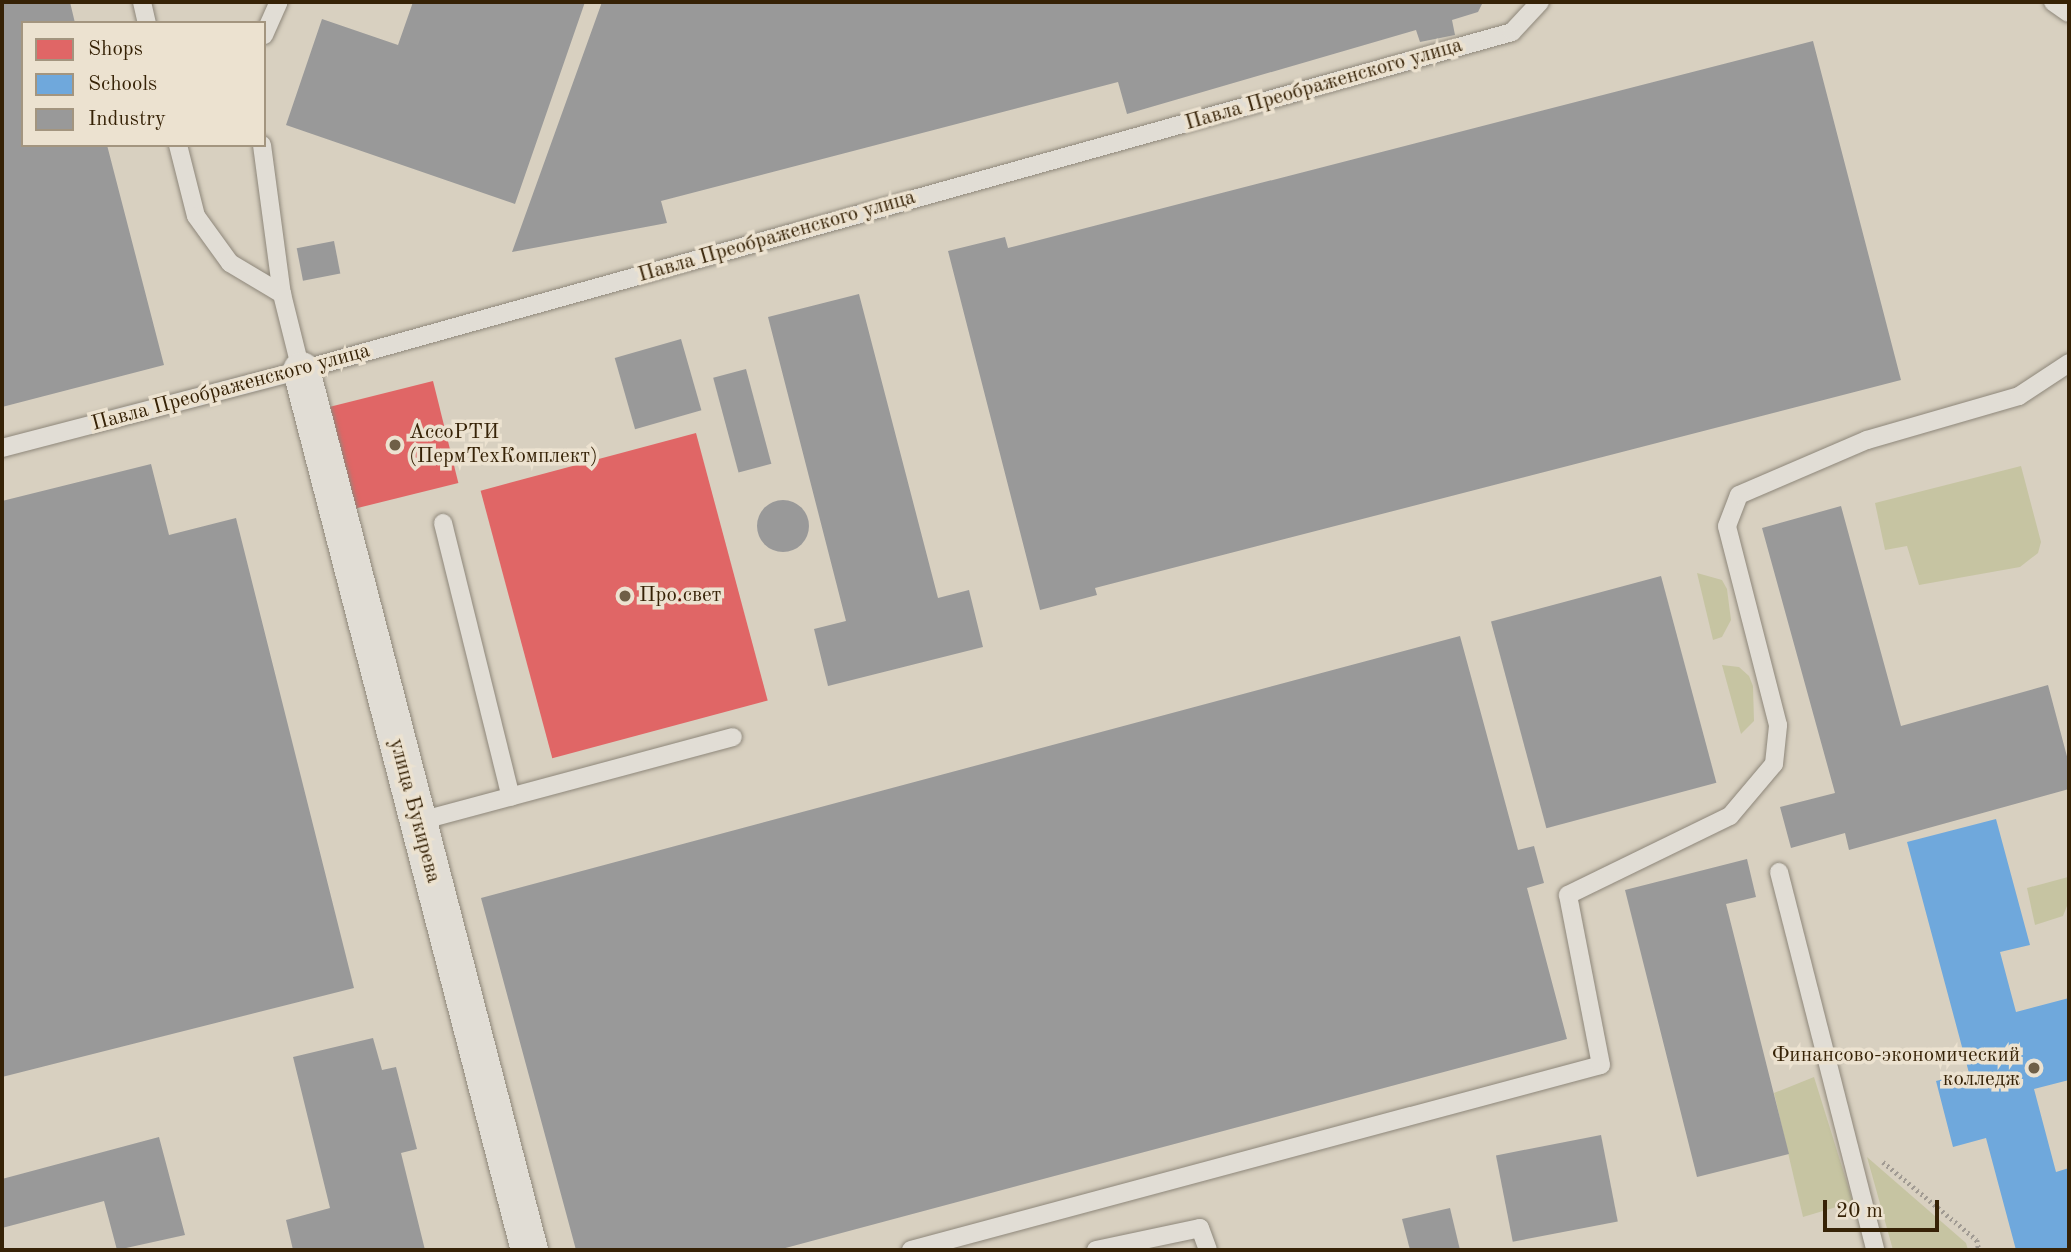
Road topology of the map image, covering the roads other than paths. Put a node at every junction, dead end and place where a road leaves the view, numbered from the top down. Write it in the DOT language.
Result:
graph roads {
  1 [pos="142,2"];
  2 [pos="279,2"];
  3 [pos="1540,2"];
  4 [pos="2053,2"];
  5 [pos="2069,13"];
  6 [pos="147,21"];
  7 [pos="266,31"];
  8 [pos="179,147"];
  9 [pos="262,147"];
  10 [pos="282,295"];
  11 [pos="2069,363"];
  12 [pos="301,370"];
  13 [pos="2,448"];
  14 [pos="443,523"];
  15 [pos="733,737"];
  16 [pos="512,797"];
  17 [pos="416,822"];
  18 [pos="1779,872"];
  19 [pos="529,1250"];
  20 [pos="911,1250"];
  21 [pos="1096,1250"];
  22 [pos="1208,1250"];
  23 [pos="1875,1250"];
  1 -- 6 [label="lane"];
  2 -- 7 [label="lane"];
  3 -- 12 [label="lane, Павла Преображенского улица"];
  4 -- 5 [label="lane"];
  8 -- 10 [label="lane"];
  9 -- 10 [label="lane"];
  10 -- 12 [label="lane"];
  11 -- 20 [label="lane"];
  12 -- 13 [label="lane, Павла Преображенского улица"];
  12 -- 17 [label="street, улица Букирева"];
  14 -- 16 [label="lane"];
  15 -- 16 [label="lane"];
  16 -- 17 [label="lane"];
  17 -- 19 [label="street, улица Букирева"];
  18 -- 23 [label="lane"];
  21 -- 22 [label="lane"];
}
